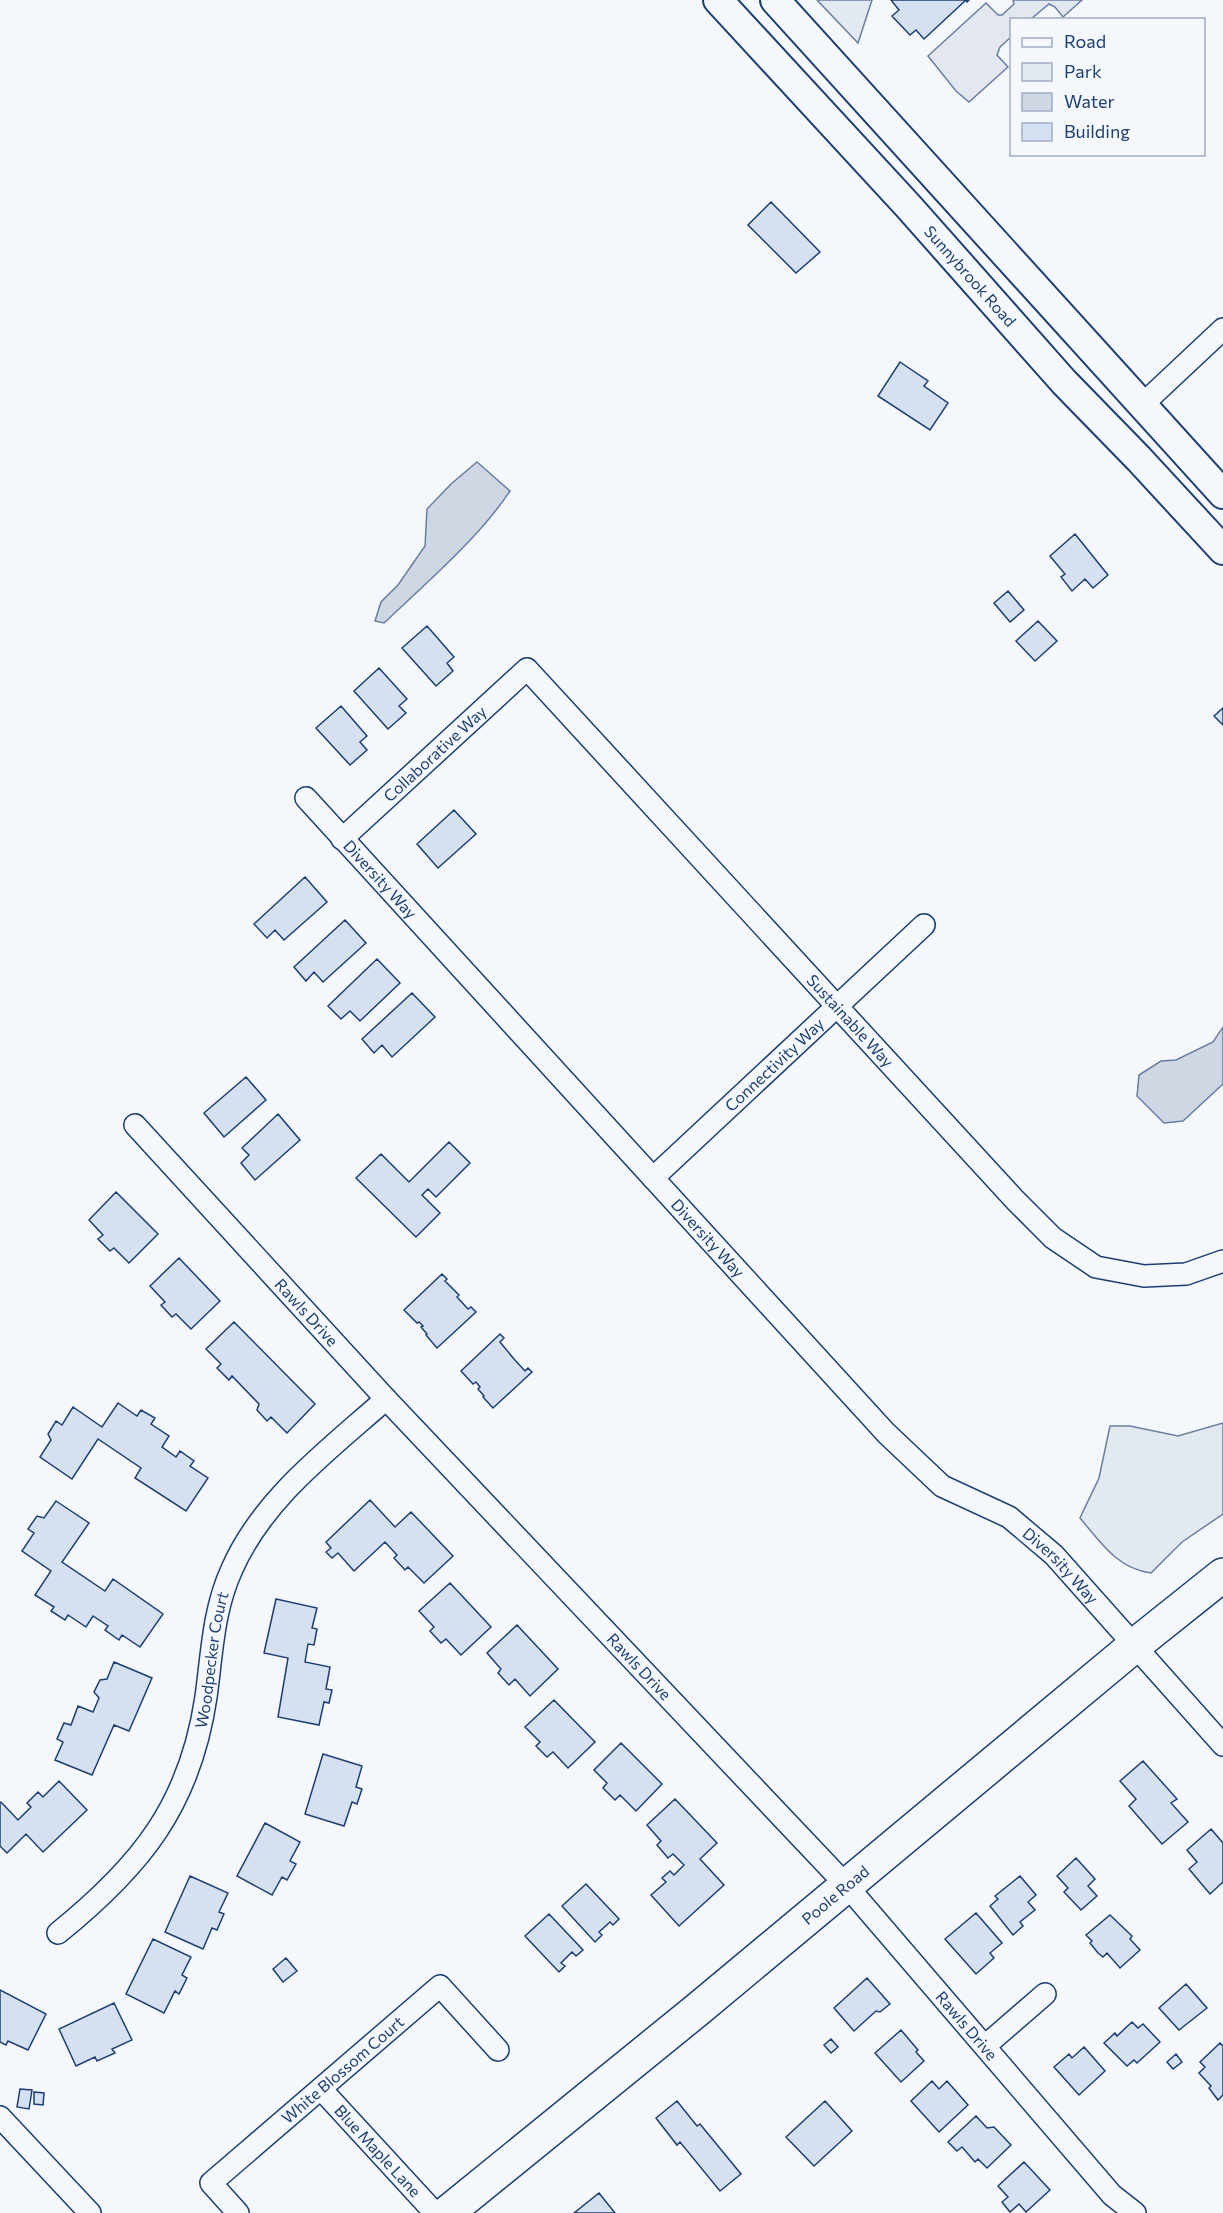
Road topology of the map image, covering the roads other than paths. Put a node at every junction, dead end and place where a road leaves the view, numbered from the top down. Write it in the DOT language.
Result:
graph roads {
  1 [pos="718,0"];
  2 [pos="775,0"];
  3 [pos="1223,329"];
  4 [pos="1143,405"];
  5 [pos="1223,494"];
  6 [pos="1223,550"];
  7 [pos="527,669"];
  8 [pos="306,798"];
  9 [pos="342,838"];
  10 [pos="924,925"];
  11 [pos="838,1005"];
  12 [pos="135,1125"];
  13 [pos="652,1178"];
  14 [pos="1223,1261"];
  15 [pos="386,1398"];
  16 [pos="1223,1575"];
  17 [pos="1134,1646"];
  18 [pos="1223,1745"];
  19 [pos="848,1886"];
  20 [pos="58,1933"];
  21 [pos="1045,1994"];
  22 [pos="985,2046"];
  23 [pos="498,2050"];
  24 [pos="321,2089"];
  25 [pos="0,2117"];
  26 [pos="90,2213"];
  27 [pos="238,2213"];
  28 [pos="435,2213"];
  29 [pos="447,2213"];
  30 [pos="1135,2213"];
  1 -- 6 [label="main road, Sunnybrook Road"];
  2 -- 4 [label="main road"];
  3 -- 4 [label="street"];
  4 -- 5 [label="main road"];
  7 -- 9 [label="street, Collaborative Way"];
  7 -- 11 [label="street, Sustainable Way"];
  8 -- 9 [label="street, Diversity Way"];
  9 -- 13 [label="street, Diversity Way"];
  10 -- 11 [label="street, Connectivity Way"];
  11 -- 13 [label="street, Connectivity Way"];
  11 -- 14 [label="street, Sustainable Way"];
  12 -- 15 [label="street, Rawls Drive"];
  13 -- 17 [label="street, Diversity Way"];
  15 -- 19 [label="street, Rawls Drive"];
  15 -- 20 [label="street, Woodpecker Court"];
  16 -- 17 [label="main road, Poole Road"];
  17 -- 18 [label="street, Diversity Way"];
  17 -- 19 [label="main road, Poole Road"];
  19 -- 22 [label="street, Rawls Drive"];
  19 -- 29 [label="main road, Poole Road"];
  21 -- 22 [label="street"];
  22 -- 30 [label="street, Rawls Drive"];
  23 -- 24 [label="street, White Blossom Court"];
  24 -- 27 [label="street, White Blossom Court"];
  24 -- 28 [label="street, Blue Maple Lane"];
  25 -- 26 [label="street"];
}
